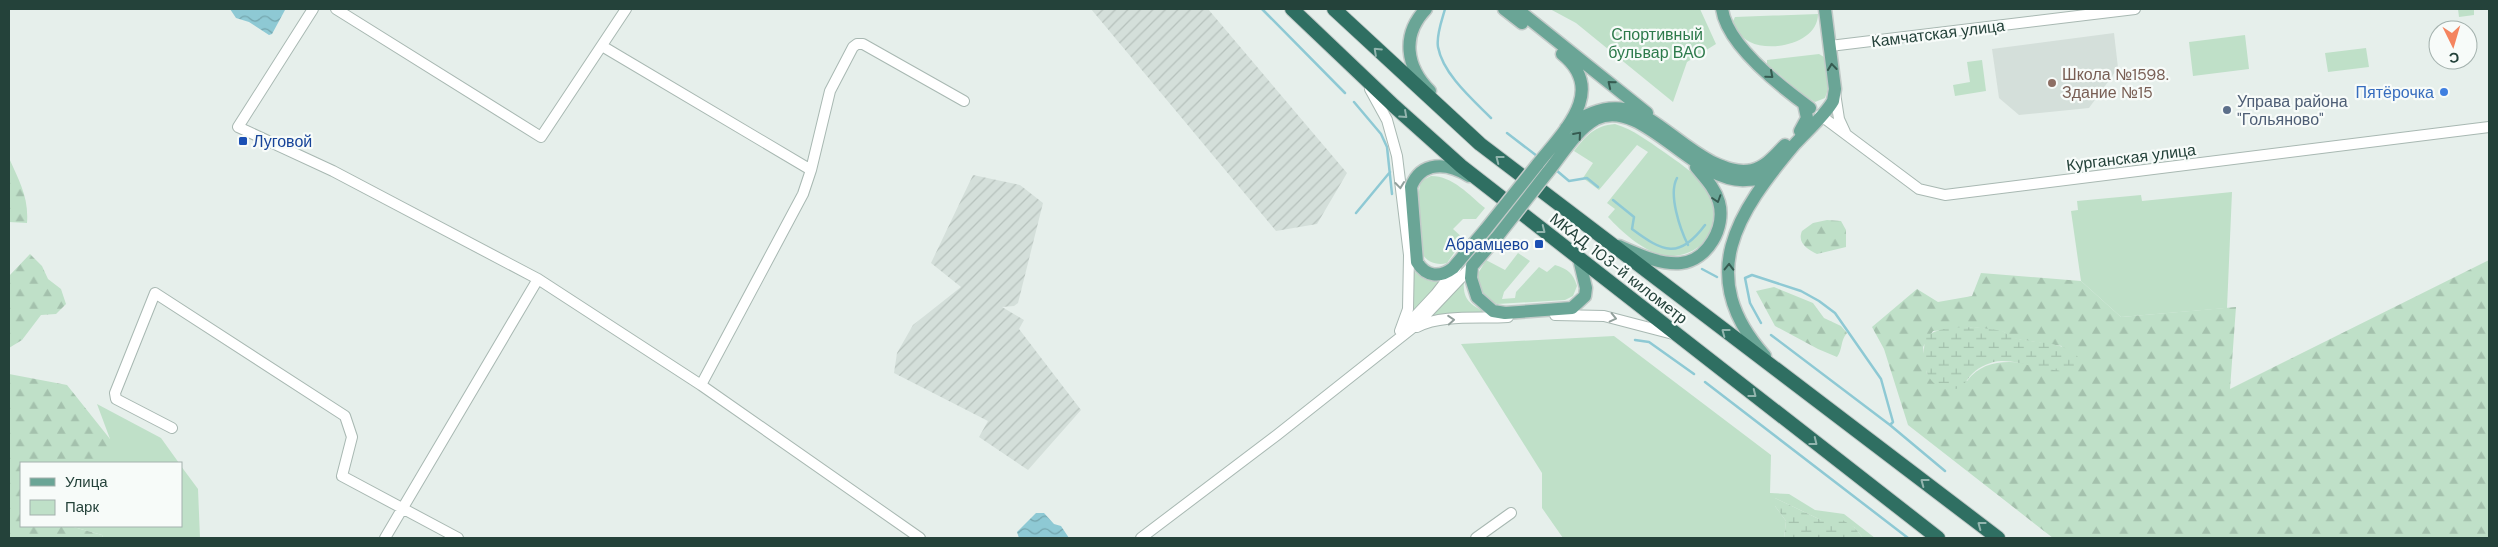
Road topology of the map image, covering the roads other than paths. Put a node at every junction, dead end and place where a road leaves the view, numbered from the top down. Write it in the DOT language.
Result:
graph roads {
  1 [pos="313,9"];
  2 [pos="336,9"];
  3 [pos="626,9"];
  4 [pos="1292,9"];
  5 [pos="1334,9"];
  6 [pos="1426,9"];
  7 [pos="1504,9"];
  8 [pos="1517,9"];
  9 [pos="1825,9"];
  10 [pos="2135,9"];
  11 [pos="1722,11"];
  12 [pos="602,46"];
  13 [pos="1830,46"];
  14 [pos="1361,75"];
  15 [pos="1835,89"];
  16 [pos="964,101"];
  17 [pos="1804,104"];
  18 [pos="1820,115"];
  19 [pos="1566,128"];
  20 [pos="2489,128"];
  21 [pos="1847,135"];
  22 [pos="1480,144"];
  23 [pos="1690,153"];
  24 [pos="1778,165"];
  25 [pos="1542,169"];
  26 [pos="811,170"];
  27 [pos="1490,189"];
  28 [pos="1553,201"];
  29 [pos="1462,258"];
  30 [pos="1579,259"];
  31 [pos="1472,266"];
  32 [pos="538,279"];
  33 [pos="1402,332"];
  34 [pos="1677,336"];
  35 [pos="701,385"];
  36 [pos="1819,404"];
  37 [pos="172,428"];
  38 [pos="402,508"];
  39 [pos="1511,513"];
  40 [pos="386,538"];
  41 [pos="458,538"];
  42 [pos="920,538"];
  43 [pos="1141,538"];
  44 [pos="1476,538"];
  45 [pos="1938,538"];
  46 [pos="1998,538"];
  1 -- 32 [label="street"];
  2 -- 12 [label="street"];
  3 -- 12 [label="street"];
  4 -- 14 [label="highway, МКАД, 103-й километр"];
  22 -- 5 [label="highway, МКАД, 103-й километр, one-way"];
  6 -- 22 [label="main road"];
  7 -- 19 [label="main road"];
  23 -- 8 [label="main road, one-way"];
  9 -- 13 [label="main road"];
  10 -- 13 [label="street, Камчатская улица"];
  11 -- 17 [label="main road, Курганская улица, one-way"];
  12 -- 26 [label="street"];
  15 -- 13 [label="main road, one-way"];
  14 -- 27 [label="highway, МКАД, 103-й километр, one-way"];
  14 -- 33 [label="street, one-way"];
  15 -- 18 [label="main road"];
  15 -- 21 [label="street"];
  16 -- 26 [label="street"];
  17 -- 18 [label="main road, Курганская улица"];
  17 -- 23 [label="main road"];
  18 -- 21 [label="street, Курганская улица"];
  18 -- 24 [label="main road"];
  19 -- 23 [label="main road"];
  19 -- 25 [label="main road"];
  20 -- 21 [label="street, Курганская улица"];
  28 -- 22 [label="highway, МКАД, 103-й километр, one-way"];
  23 -- 24 [label="main road"];
  25 -- 23 [label="main road, one-way"];
  23 -- 28 [label="main road, one-way"];
  36 -- 24 [label="main road, one-way"];
  25 -- 29 [label="main road, bridge"];
  25 -- 31 [label="main road, bridge"];
  26 -- 35 [label="street"];
  27 -- 29 [label="main road"];
  27 -- 30 [label="highway, МКАД, 103-й километр, one-way"];
  36 -- 28 [label="highway, МКАД, 103-й километр, one-way"];
  29 -- 33 [label="street"];
  30 -- 31 [label="main road"];
  30 -- 34 [label="highway, МКАД, 103-й километр"];
  31 -- 33 [label="street"];
  32 -- 35 [label="street"];
  32 -- 38 [label="street"];
  33 -- 34 [label="street, one-way"];
  33 -- 43 [label="street"];
  34 -- 45 [label="highway, МКАД, 103-й километр, one-way"];
  35 -- 42 [label="street"];
  46 -- 36 [label="highway, МКАД, 103-й километр, one-way"];
  37 -- 38 [label="street"];
  38 -- 40 [label="street"];
  38 -- 41 [label="street"];
  39 -- 44 [label="street"];
}
